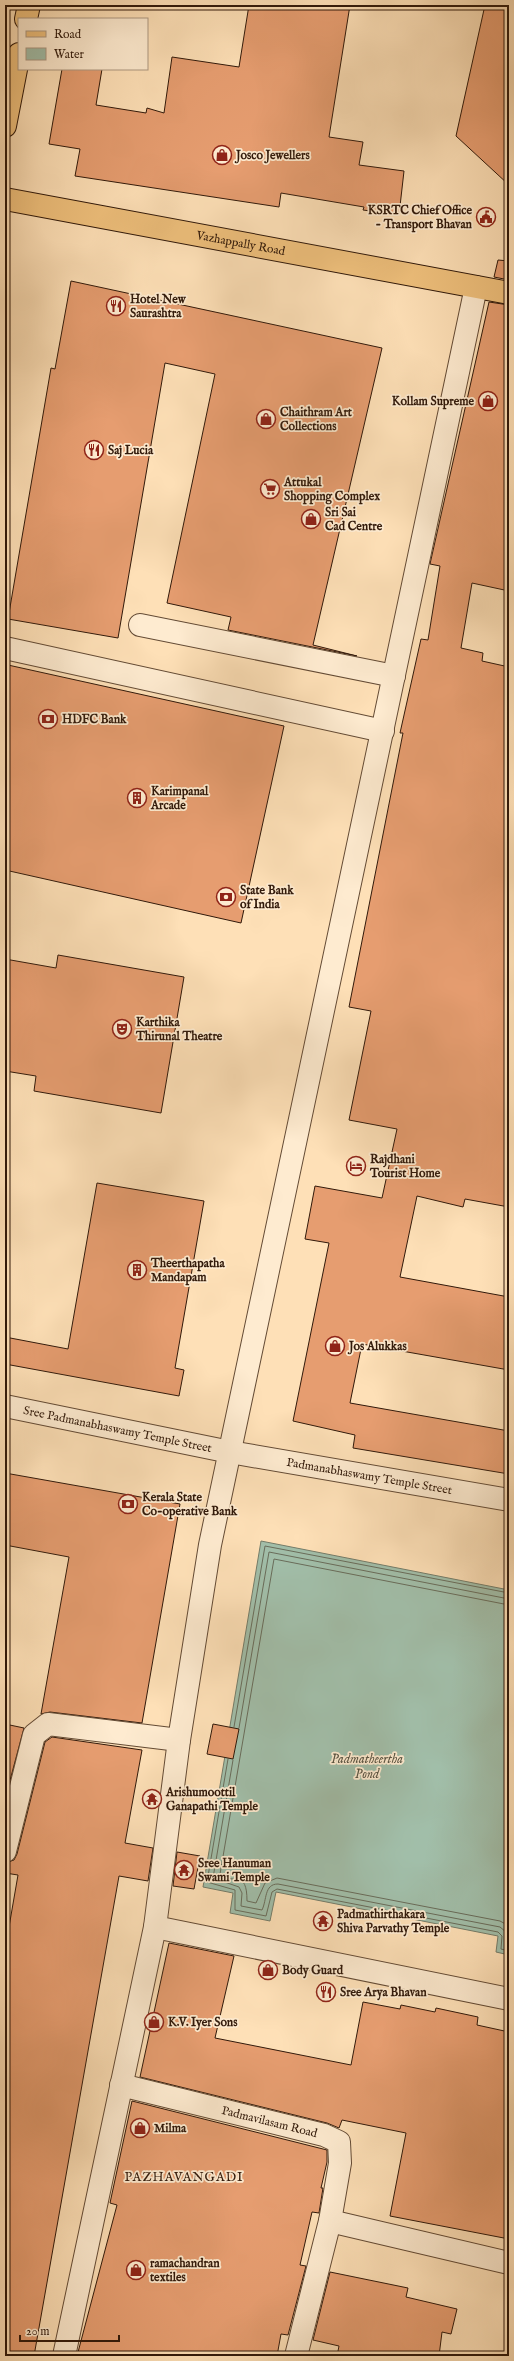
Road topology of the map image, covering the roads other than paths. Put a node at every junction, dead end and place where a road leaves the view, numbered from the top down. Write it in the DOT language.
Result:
graph roads {
  1 [pos="28,5"];
  2 [pos="26,18"];
  3 [pos="18,59"];
  4 [pos="5,126"];
  5 [pos="5,198"];
  6 [pos="476,287"];
  7 [pos="509,293"];
  8 [pos="140,625"];
  9 [pos="5,648"];
  10 [pos="394,676"];
  11 [pos="382,731"];
  12 [pos="5,1406"];
  13 [pos="230,1452"];
  14 [pos="509,1500"];
  15 [pos="179,1740"];
  16 [pos="5,1851"];
  17 [pos="155,1927"];
  18 [pos="509,1999"];
  19 [pos="121,2085"];
  20 [pos="330,2221"];
  21 [pos="509,2263"];
  22 [pos="64,2356"];
  23 [pos="296,2356"];
  1 -- 2 [label="main road"];
  3 -- 4 [label="main road"];
  5 -- 6 [label="main road, Vazhappally Road"];
  6 -- 7 [label="main road, Vazhappally Road"];
  6 -- 10 [label="street"];
  8 -- 10 [label="street"];
  9 -- 11 [label="street"];
  10 -- 11 [label="street"];
  11 -- 13 [label="street"];
  12 -- 13 [label="street, Sree Padmanabhaswamy Temple Street"];
  13 -- 14 [label="street, Padmanabhaswamy Temple Street"];
  13 -- 15 [label="street"];
  15 -- 16 [label="street"];
  15 -- 17 [label="street"];
  17 -- 18 [label="street"];
  17 -- 19 [label="street"];
  19 -- 20 [label="street, Padmavilasam Road"];
  19 -- 22 [label="street"];
  20 -- 21 [label="street"];
  20 -- 23 [label="street, Padmavilasam Road"];
}
